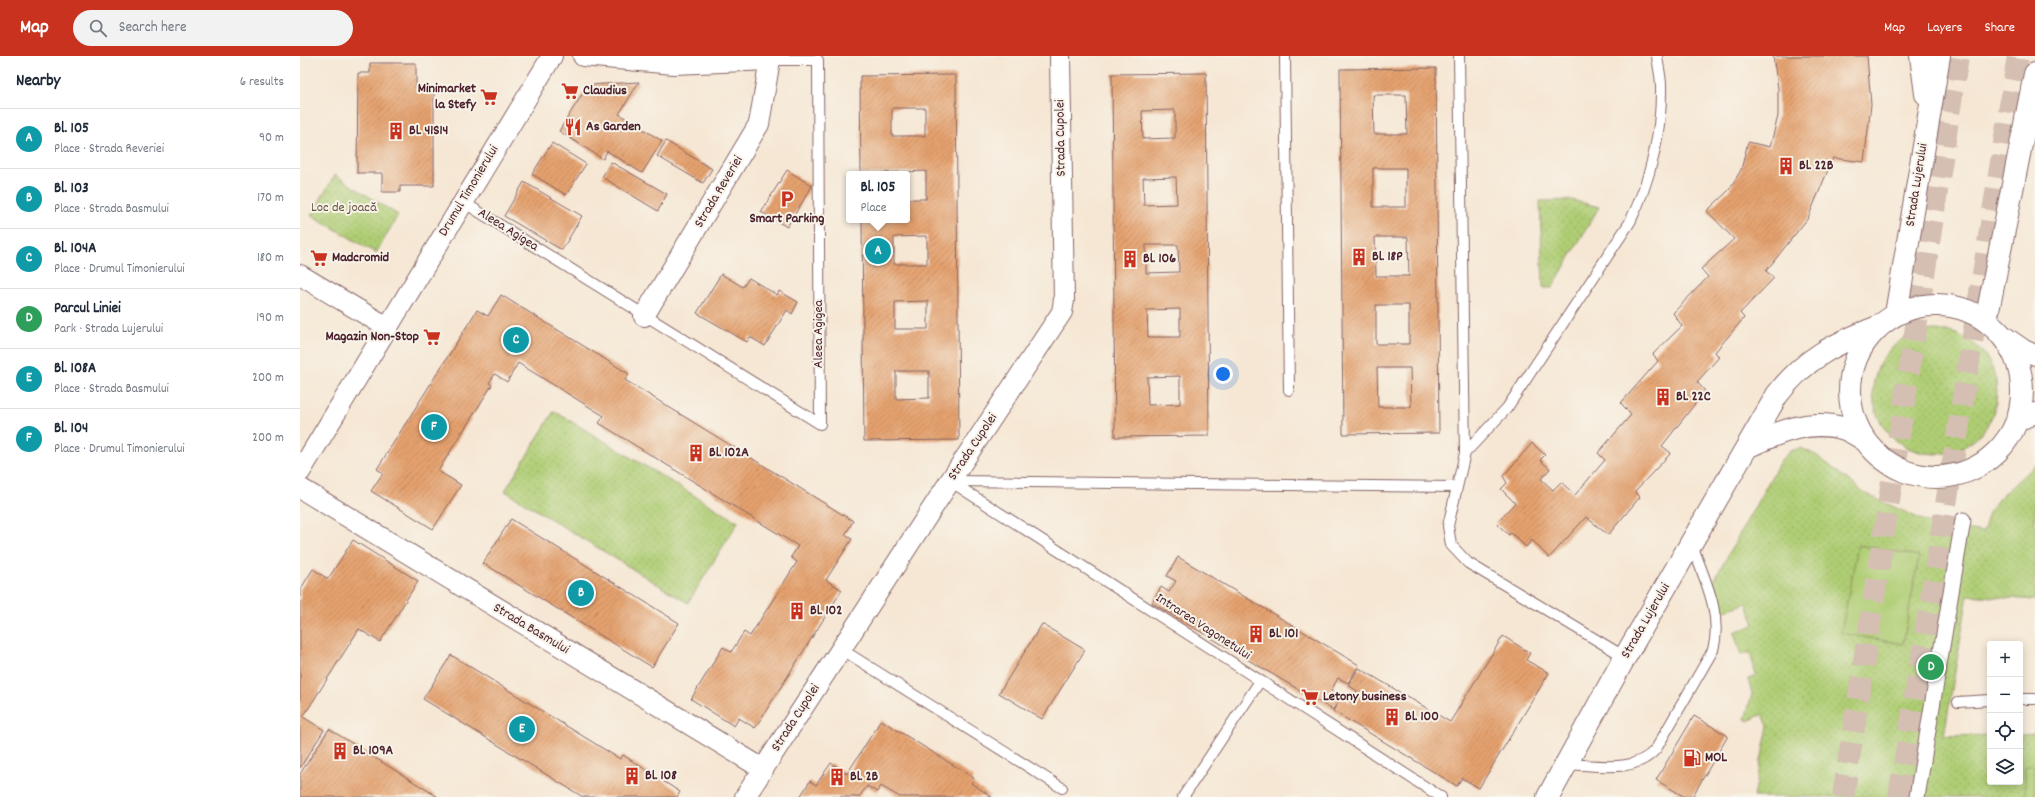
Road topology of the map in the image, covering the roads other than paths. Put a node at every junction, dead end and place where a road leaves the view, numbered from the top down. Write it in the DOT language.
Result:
graph roads {
  1 [pos="552,56"];
  2 [pos="583,56"];
  3 [pos="1060,56"];
  4 [pos="1285,56"];
  5 [pos="1460,56"];
  6 [pos="1657,56"];
  7 [pos="1921,56"];
  8 [pos="1939,56"];
  9 [pos="770,58"];
  10 [pos="672,60"];
  11 [pos="2035,74"];
  12 [pos="1929,116"];
  13 [pos="463,202"];
  14 [pos="300,275"];
  15 [pos="1896,314"];
  16 [pos="644,316"];
  17 [pos="1992,326"];
  18 [pos="387,327"];
  19 [pos="1878,327"];
  20 [pos="2035,355"];
  21 [pos="1289,390"];
  22 [pos="2029,420"];
  23 [pos="1866,441"];
  24 [pos="1747,447"];
  25 [pos="1465,453"];
  26 [pos="300,472"];
  27 [pos="950,481"];
  28 [pos="1456,487"];
  29 [pos="300,488"];
  30 [pos="1963,520"];
  31 [pos="1691,543"];
  32 [pos="841,648"];
  33 [pos="1625,657"];
  34 [pos="1260,681"];
  35 [pos="2035,699"];
  36 [pos="1987,700"];
  37 [pos="2023,700"];
  38 [pos="1958,702"];
  39 [pos="1566,764"];
  40 [pos="763,769"];
  41 [pos="1062,788"];
  42 [pos="745,797"];
  43 [pos="1183,797"];
  44 [pos="1441,797"];
  45 [pos="1548,797"];
  46 [pos="1917,797"];
  1 -- 13 [label="street, Drumul Timonierului"];
  2 -- 10 [label="street, Aleea Agigea"];
  3 -- 27 [label="street, Strada Cupolei"];
  4 -- 21 [label="lane"];
  5 -- 25 [label="lane"];
  6 -- 25 [label="lane"];
  7 -- 12 [label="street"];
  8 -- 12 [label="street, Strada Lujerului"];
  9 -- 10 [label="street, Aleea Agigea"];
  9 -- 16 [label="street, Strada Reveriei"];
  9 -- 16 [label="lane, Aleea Agigea"];
  11 -- 17 [label="street"];
  12 -- 15 [label="street, Strada Lujerului"];
  13 -- 16 [label="lane, Aleea Agigea"];
  13 -- 18 [label="street, Drumul Timonierului"];
  14 -- 18 [label="street"];
  15 -- 17 [label="street"];
  15 -- 19 [label="street"];
  17 -- 20 [label="street"];
  17 -- 22 [label="street"];
  18 -- 26 [label="street, Drumul Timonierului"];
  19 -- 23 [label="street"];
  19 -- 24 [label="street, Strada Lujerului"];
  22 -- 23 [label="street"];
  23 -- 24 [label="street"];
  24 -- 31 [label="street, Strada Lujerului"];
  25 -- 28 [label="lane"];
  27 -- 28 [label="lane"];
  27 -- 32 [label="street, Strada Cupolei"];
  27 -- 34 [label="lane, Intrarea Vagonetului"];
  28 -- 33 [label="lane"];
  29 -- 40 [label="street, Strada Basmului"];
  30 -- 46 [label="street"];
  31 -- 33 [label="street, Strada Lujerului"];
  31 -- 39 [label="lane"];
  32 -- 40 [label="street, Strada Cupolei"];
  32 -- 41 [label="lane"];
  33 -- 39 [label="street, Strada Lujerului"];
  34 -- 43 [label="lane"];
  34 -- 44 [label="lane, Intrarea Vagonetului"];
  35 -- 37 [label="lane"];
  36 -- 38 [label="lane"];
  39 -- 45 [label="street, Strada Lujerului"];
  40 -- 42 [label="street, Strada Cupolei"];
}
